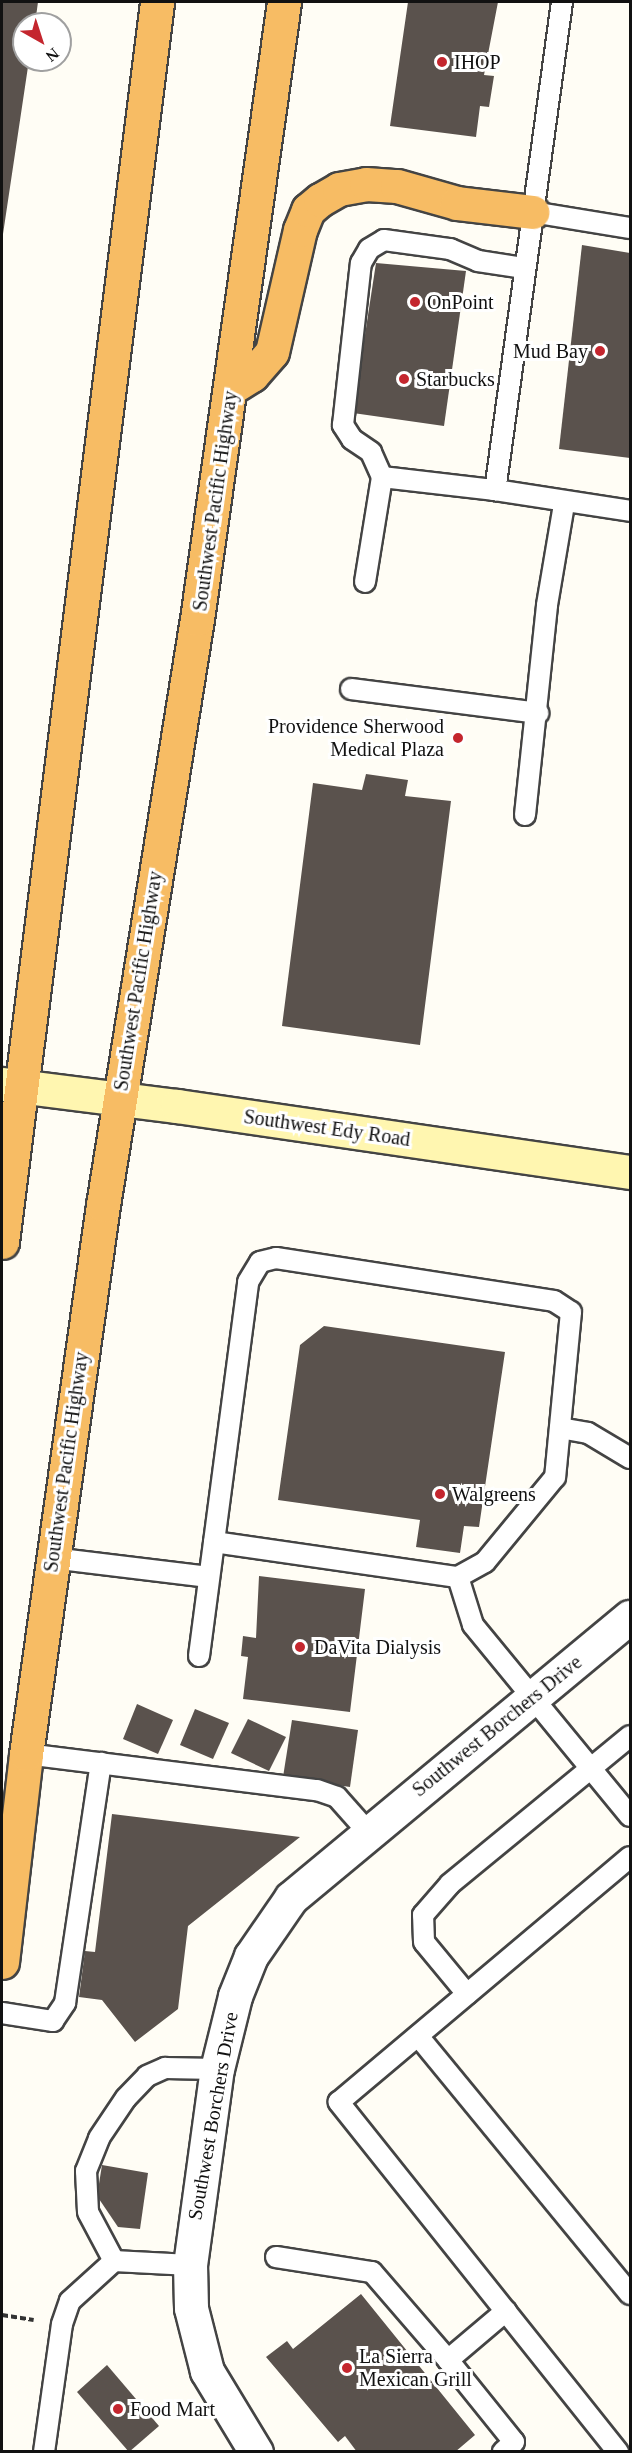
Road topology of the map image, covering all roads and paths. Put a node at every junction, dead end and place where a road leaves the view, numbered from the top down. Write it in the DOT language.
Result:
graph roads {
  1 [pos="157,2"];
  2 [pos="284,2"];
  3 [pos="562,2"];
  4 [pos="532,212"];
  5 [pos="630,228"];
  6 [pos="524,268"];
  7 [pos="231,388"];
  8 [pos="382,477"];
  9 [pos="495,490"];
  10 [pos="564,504"];
  11 [pos="630,511"];
  12 [pos="365,582"];
  13 [pos="351,689"];
  14 [pos="538,713"];
  15 [pos="525,815"];
  16 [pos="13,1086"];
  17 [pos="119,1099"];
  18 [pos="630,1172"];
  19 [pos="2,1242"];
  20 [pos="560,1428"];
  21 [pos="630,1458"];
  22 [pos="214,1542"];
  23 [pos="52,1557"];
  24 [pos="209,1577"];
  25 [pos="458,1577"];
  26 [pos="630,1617"];
  27 [pos="198,1656"];
  28 [pos="534,1696"];
  29 [pos="630,1736"];
  30 [pos="26,1754"];
  31 [pos="100,1763"];
  32 [pos="591,1768"];
  33 [pos="630,1816"];
  34 [pos="368,1832"];
  35 [pos="630,1857"];
  36 [pos="2,1962"];
  37 [pos="467,1994"];
  38 [pos="2,2013"];
  39 [pos="418,2036"];
  40 [pos="217,2069"];
  41 [pos="276,2258"];
  42 [pos="114,2261"];
  43 [pos="190,2265"];
  44 [pos="630,2294"];
  45 [pos="506,2311"];
  46 [pos="2,2315"];
  47 [pos="62,2324"];
  48 [pos="448,2360"];
  49 [pos="630,2446"];
  50 [pos="253,2450"];
  51 [pos="44,2451"];
  52 [pos="503,2451"];
  53 [pos="618,2451"];
  54 [pos="624,2451"];
  1 -- 16 [label="highway"];
  2 -- 7 [label="highway, Southwest Pacific Highway"];
  3 -- 4 [label="lane"];
  4 -- 5 [label="lane"];
  4 -- 6 [label="lane"];
  4 -- 7 [label="highway"];
  6 -- 8 [label="lane"];
  6 -- 9 [label="lane"];
  7 -- 17 [label="highway, Southwest Pacific Highway"];
  8 -- 9 [label="lane"];
  8 -- 12 [label="lane"];
  9 -- 10 [label="lane"];
  10 -- 11 [label="lane"];
  10 -- 14 [label="lane"];
  13 -- 14 [label="lane"];
  14 -- 15 [label="lane"];
  16 -- 17 [label="main road, Southwest Edy Road"];
  16 -- 19 [label="highway"];
  17 -- 18 [label="main road, Southwest Edy Road"];
  17 -- 23 [label="highway, Southwest Pacific Highway"];
  20 -- 21 [label="lane"];
  20 -- 22 [label="lane"];
  20 -- 25 [label="lane"];
  22 -- 24 [label="lane"];
  22 -- 25 [label="lane"];
  23 -- 24 [label="lane"];
  23 -- 30 [label="highway, Southwest Pacific Highway"];
  24 -- 27 [label="lane"];
  25 -- 28 [label="lane"];
  26 -- 28 [label="street, Southwest Borchers Drive"];
  28 -- 32 [label="lane"];
  28 -- 34 [label="street, Southwest Borchers Drive"];
  29 -- 32 [label="lane"];
  30 -- 31 [label="lane"];
  30 -- 36 [label="highway, Southwest Pacific Highway"];
  31 -- 34 [label="lane"];
  31 -- 38 [label="lane"];
  32 -- 33 [label="lane"];
  32 -- 37 [label="lane"];
  34 -- 40 [label="street, Southwest Borchers Drive"];
  35 -- 37 [label="lane"];
  37 -- 39 [label="lane"];
  39 -- 44 [label="lane"];
  39 -- 45 [label="lane"];
  40 -- 42 [label="lane"];
  40 -- 43 [label="street, Southwest Borchers Drive"];
  41 -- 48 [label="lane"];
  42 -- 43 [label="lane"];
  42 -- 47 [label="lane"];
  43 -- 50 [label="street, Southwest Borchers Drive"];
  45 -- 48 [label="lane"];
  45 -- 53 [label="lane"];
  46 -- 47 [label="path"];
  47 -- 51 [label="lane"];
  48 -- 52 [label="lane"];
  49 -- 54 [label="lane"];
}
